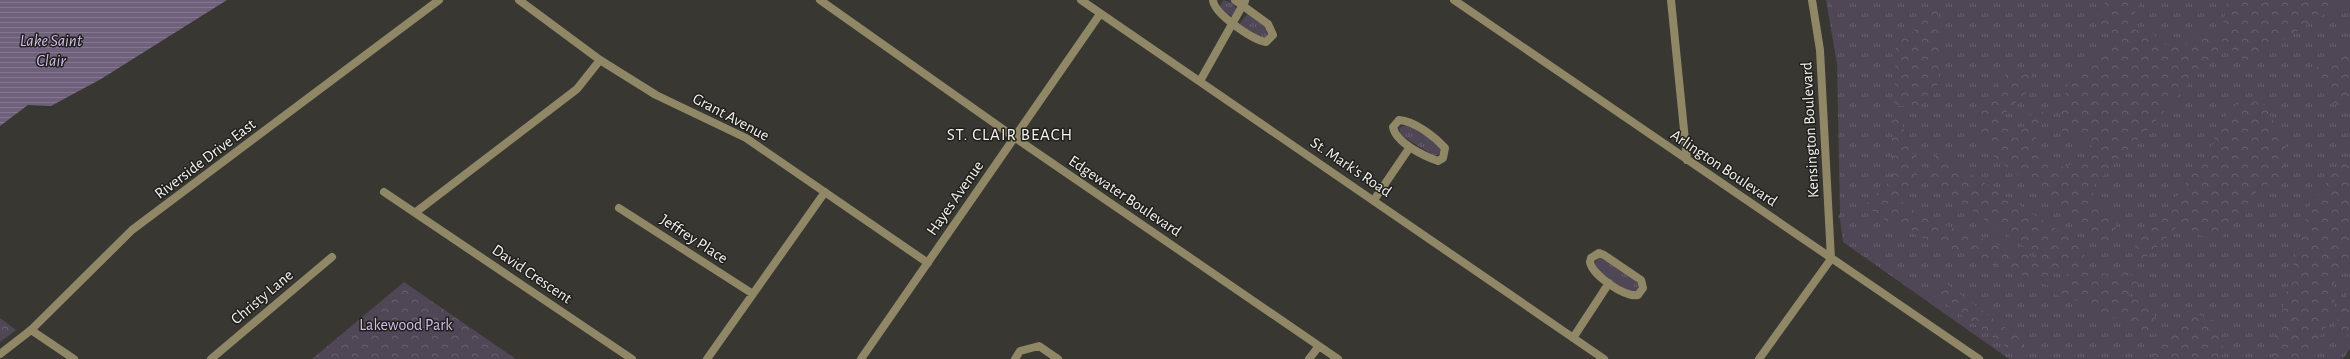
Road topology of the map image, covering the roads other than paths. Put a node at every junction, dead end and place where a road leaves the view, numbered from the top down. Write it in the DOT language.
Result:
graph roads {
  1 [pos="439,0"];
  2 [pos="519,0"];
  3 [pos="820,0"];
  4 [pos="1081,0"];
  5 [pos="1213,0"];
  6 [pos="1454,0"];
  7 [pos="1671,0"];
  8 [pos="1812,0"];
  9 [pos="1241,2"];
  10 [pos="1100,14"];
  11 [pos="1233,24"];
  12 [pos="600,60"];
  13 [pos="1200,81"];
  14 [pos="1014,137"];
  15 [pos="1410,147"];
  16 [pos="1687,160"];
  17 [pos="384,192"];
  18 [pos="825,192"];
  19 [pos="1374,200"];
  20 [pos="619,208"];
  21 [pos="416,212"];
  22 [pos="332,257"];
  23 [pos="1831,258"];
  24 [pos="928,263"];
  25 [pos="1609,284"];
  26 [pos="753,294"];
  27 [pos="31,330"];
  28 [pos="1573,338"];
  29 [pos="1319,346"];
  30 [pos="0,354"];
  31 [pos="74,359"];
  32 [pos="211,359"];
  33 [pos="632,359"];
  34 [pos="708,359"];
  35 [pos="861,359"];
  36 [pos="1015,359"];
  37 [pos="1058,359"];
  38 [pos="1309,359"];
  39 [pos="1338,359"];
  40 [pos="1604,359"];
  41 [pos="1759,359"];
  42 [pos="1979,359"];
  1 -- 27 [label="street, Riverside Drive East"];
  2 -- 12 [label="street, Grant Avenue"];
  3 -- 14 [label="street, Edgewater Boulevard"];
  4 -- 10 [label="street, St. Mark's Road"];
  5 -- 11 [label="street"];
  6 -- 16 [label="street, Arlington Boulevard"];
  7 -- 16 [label="street"];
  8 -- 23 [label="street, Kensington Boulevard"];
  9 -- 11 [label="street"];
  9 -- 11 [label="street"];
  10 -- 13 [label="street, St. Mark's Road"];
  10 -- 14 [label="street, Hayes Avenue"];
  11 -- 13 [label="street"];
  12 -- 18 [label="street, Grant Avenue"];
  12 -- 21 [label="street"];
  13 -- 19 [label="street, St. Mark's Road"];
  14 -- 24 [label="street, Hayes Avenue"];
  14 -- 29 [label="street, Edgewater Boulevard"];
  15 -- 15 [label="street"];
  15 -- 19 [label="street"];
  16 -- 23 [label="street, Arlington Boulevard"];
  17 -- 21 [label="street, David Crescent"];
  18 -- 24 [label="street, Grant Avenue"];
  18 -- 26 [label="street"];
  19 -- 28 [label="street, St. Mark's Road"];
  20 -- 26 [label="street, Jeffrey Place"];
  21 -- 33 [label="street, David Crescent"];
  22 -- 32 [label="street, Christy Lane"];
  23 -- 41 [label="street"];
  23 -- 42 [label="street, Arlington Boulevard"];
  24 -- 35 [label="street, Hayes Avenue"];
  25 -- 25 [label="street"];
  25 -- 28 [label="street"];
  26 -- 34 [label="street"];
  27 -- 30 [label="street, Riverside Drive East"];
  27 -- 31 [label="street"];
  28 -- 40 [label="street, St. Mark's Road"];
  29 -- 38 [label="street"];
  29 -- 39 [label="street, Edgewater Boulevard"];
  36 -- 37 [label="street"];
}
